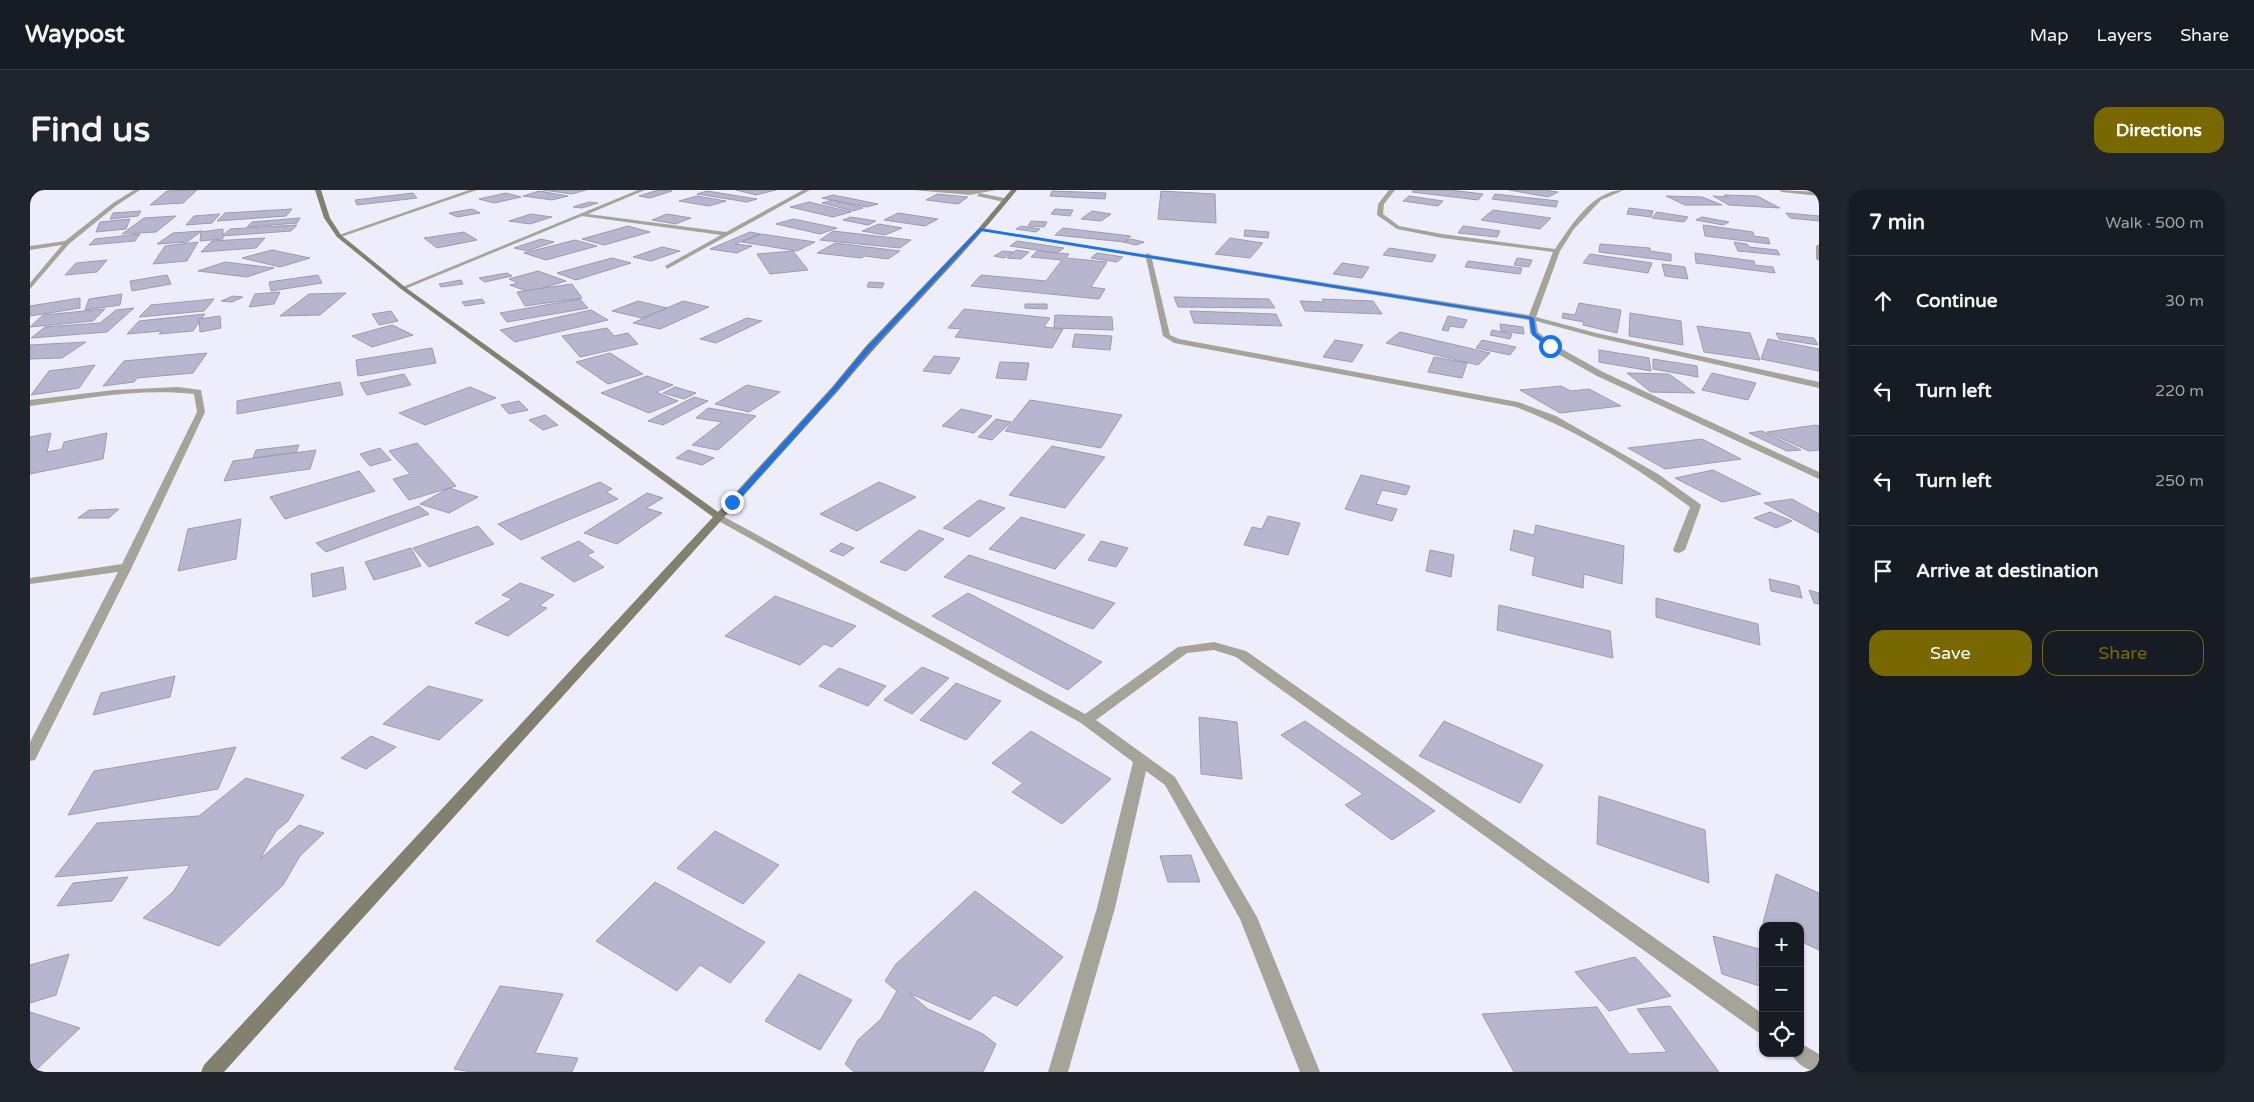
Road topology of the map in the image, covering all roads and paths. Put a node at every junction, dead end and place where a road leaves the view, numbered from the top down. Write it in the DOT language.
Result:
graph roads {
  1 [pos="137,190"];
  2 [pos="318,190"];
  3 [pos="474,190"];
  4 [pos="642,190"];
  5 [pos="807,190"];
  6 [pos="916,190"];
  7 [pos="993,190"];
  8 [pos="1014,190"];
  9 [pos="1392,190"];
  10 [pos="1621,190"];
  11 [pos="1782,190"];
  12 [pos="970,193"];
  13 [pos="1819,194"];
  14 [pos="1004,200"];
  15 [pos="582,214"];
  16 [pos="980,230"];
  17 [pos="727,234"];
  18 [pos="339,236"];
  19 [pos="66,243"];
  20 [pos="1819,246"];
  21 [pos="30,248"];
  22 [pos="1556,251"];
  23 [pos="1148,255"];
  24 [pos="1819,259"];
  25 [pos="667,267"];
  26 [pos="30,287"];
  27 [pos="403,288"];
  28 [pos="1532,318"];
  29 [pos="1819,385"];
  30 [pos="30,403"];
  31 [pos="1819,476"];
  32 [pos="719,517"];
  33 [pos="1679,550"];
  34 [pos="126,567"];
  35 [pos="30,580"];
  36 [pos="1086,720"];
  37 [pos="30,756"];
  38 [pos="1142,760"];
  39 [pos="1759,1022"];
  40 [pos="1804,1055"];
  41 [pos="1819,1065"];
  42 [pos="211,1072"];
  43 [pos="1058,1072"];
  44 [pos="1310,1072"];
  1 -- 19 [label="street"];
  2 -- 18 [label="main road"];
  3 -- 18 [label="street"];
  4 -- 15 [label="street"];
  5 -- 17 [label="street"];
  6 -- 12 [label="street"];
  7 -- 12 [label="street"];
  8 -- 14 [label="main road"];
  9 -- 22 [label="street"];
  10 -- 22 [label="street"];
  11 -- 13 [label="street"];
  12 -- 14 [label="street"];
  14 -- 16 [label="main road"];
  15 -- 17 [label="street"];
  15 -- 27 [label="street"];
  16 -- 23 [label="street"];
  16 -- 32 [label="main road"];
  17 -- 25 [label="street"];
  18 -- 27 [label="main road"];
  19 -- 21 [label="street"];
  19 -- 26 [label="street"];
  20 -- 24 [label="street"];
  22 -- 28 [label="street"];
  23 -- 28 [label="street"];
  23 -- 33 [label="street"];
  27 -- 32 [label="main road"];
  28 -- 29 [label="street"];
  28 -- 31 [label="street"];
  30 -- 34 [label="street"];
  32 -- 36 [label="street"];
  32 -- 42 [label="main road"];
  34 -- 35 [label="street"];
  34 -- 37 [label="street"];
  36 -- 38 [label="street"];
  36 -- 39 [label="street"];
  38 -- 43 [label="street"];
  38 -- 44 [label="street"];
  40 -- 41 [label="street"];
}
